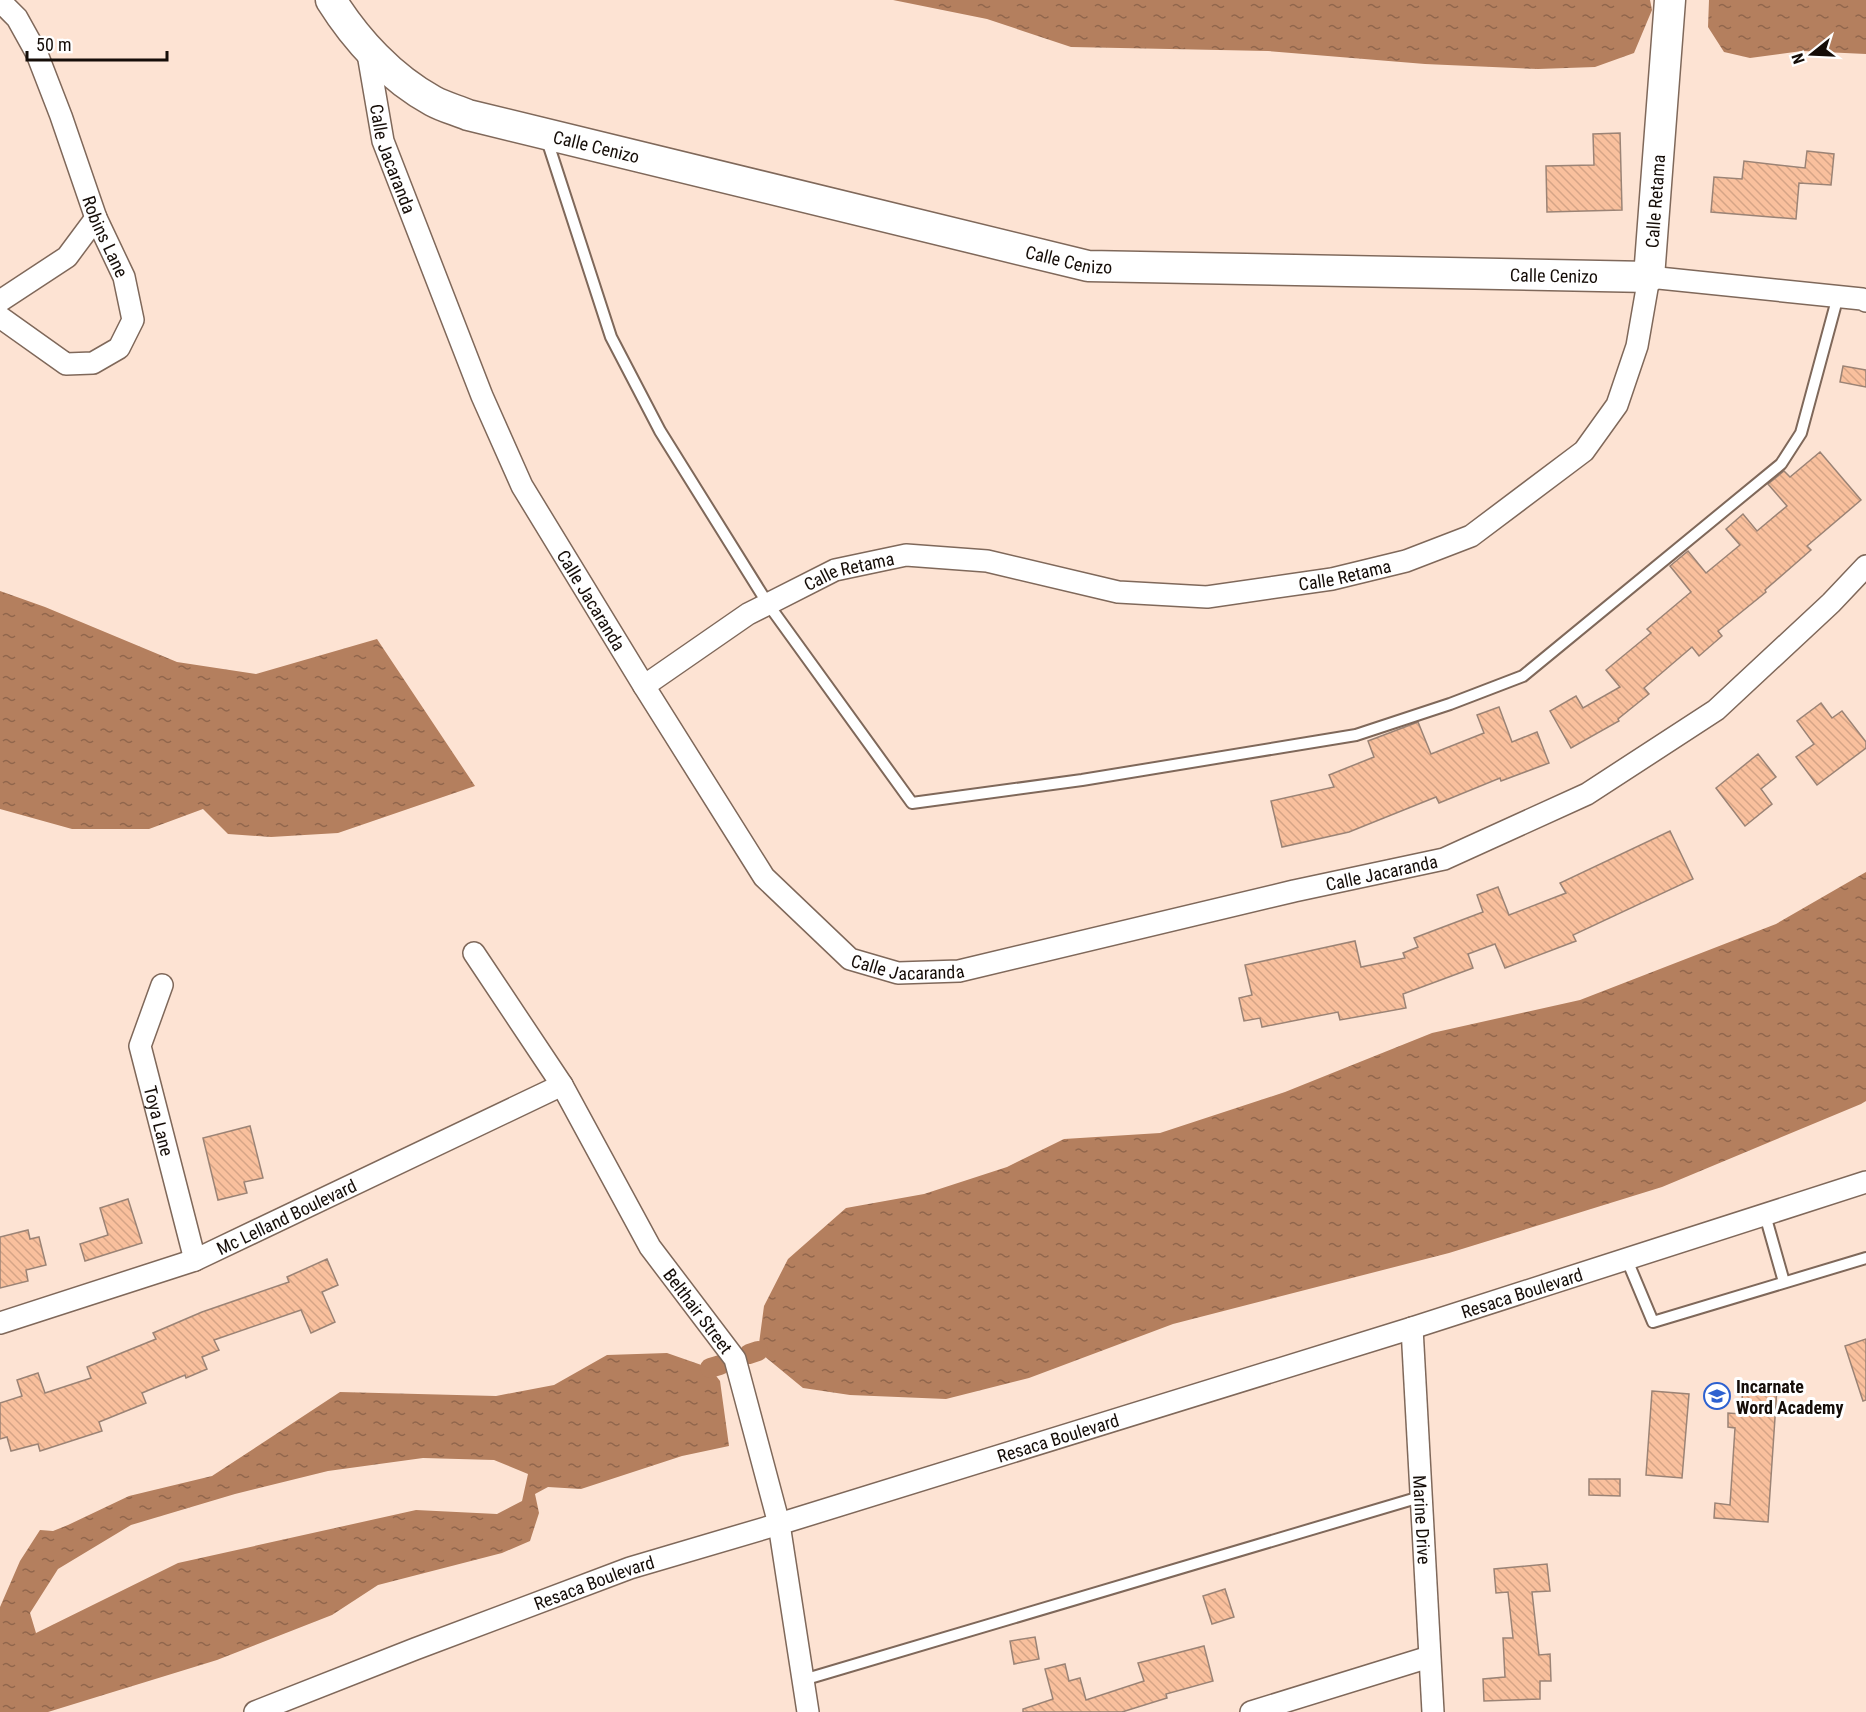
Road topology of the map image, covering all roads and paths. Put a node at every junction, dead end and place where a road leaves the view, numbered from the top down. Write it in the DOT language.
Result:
graph roads {
  1 [pos="331,0"];
  2 [pos="1670,0"];
  3 [pos="0,1"];
  4 [pos="367,48"];
  5 [pos="545,134"];
  6 [pos="96,218"];
  7 [pos="1649,277"];
  8 [pos="1838,296"];
  9 [pos="0,301"];
  10 [pos="1866,301"];
  11 [pos="0,317"];
  12 [pos="1866,566"];
  13 [pos="768,604"];
  14 [pos="644,686"];
  15 [pos="474,953"];
  16 [pos="162,985"];
  17 [pos="562,1085"];
  18 [pos="1866,1182"];
  19 [pos="1765,1215"];
  20 [pos="1866,1258"];
  21 [pos="195,1260"];
  22 [pos="1627,1260"];
  23 [pos="1784,1282"];
  24 [pos="0,1323"];
  25 [pos="1412,1328"];
  26 [pos="1420,1497"];
  27 [pos="779,1524"];
  28 [pos="1429,1656"];
  29 [pos="803,1680"];
  30 [pos="255,1712"];
  31 [pos="808,1712"];
  32 [pos="1251,1712"];
  33 [pos="1433,1712"];
  1 -- 4 [label="street, Calle Cenizo"];
  2 -- 7 [label="street, Calle Retama"];
  3 -- 6 [label="street, Robins Lane"];
  4 -- 5 [label="street, Calle Cenizo"];
  4 -- 14 [label="street, Calle Jacaranda"];
  5 -- 7 [label="street, Calle Cenizo"];
  5 -- 13 [label="lane"];
  6 -- 9 [label="street"];
  6 -- 11 [label="street, Robins Lane"];
  7 -- 8 [label="street, Calle Cenizo"];
  7 -- 13 [label="street, Calle Retama"];
  8 -- 10 [label="street, Calle Cenizo"];
  8 -- 13 [label="lane"];
  12 -- 14 [label="street, Calle Jacaranda"];
  13 -- 14 [label="street, Calle Retama"];
  15 -- 17 [label="street, Belthair Street"];
  16 -- 21 [label="street, Toya Lane"];
  17 -- 21 [label="street, Mc Lelland Boulevard"];
  17 -- 27 [label="street, Belthair Street"];
  18 -- 19 [label="street, Resaca Boulevard"];
  19 -- 22 [label="street, Resaca Boulevard"];
  19 -- 23 [label="lane"];
  20 -- 23 [label="lane"];
  21 -- 24 [label="street, Mc Lelland Boulevard"];
  22 -- 23 [label="lane"];
  22 -- 25 [label="street, Resaca Boulevard"];
  25 -- 26 [label="street, Marine Drive"];
  25 -- 27 [label="street, Resaca Boulevard"];
  26 -- 28 [label="street, Marine Drive"];
  26 -- 29 [label="lane"];
  27 -- 29 [label="street, Belthair Street"];
  27 -- 30 [label="street, Resaca Boulevard"];
  28 -- 32 [label="street"];
  28 -- 33 [label="street, Marine Drive"];
  29 -- 31 [label="street, Belthair Street"];
}
